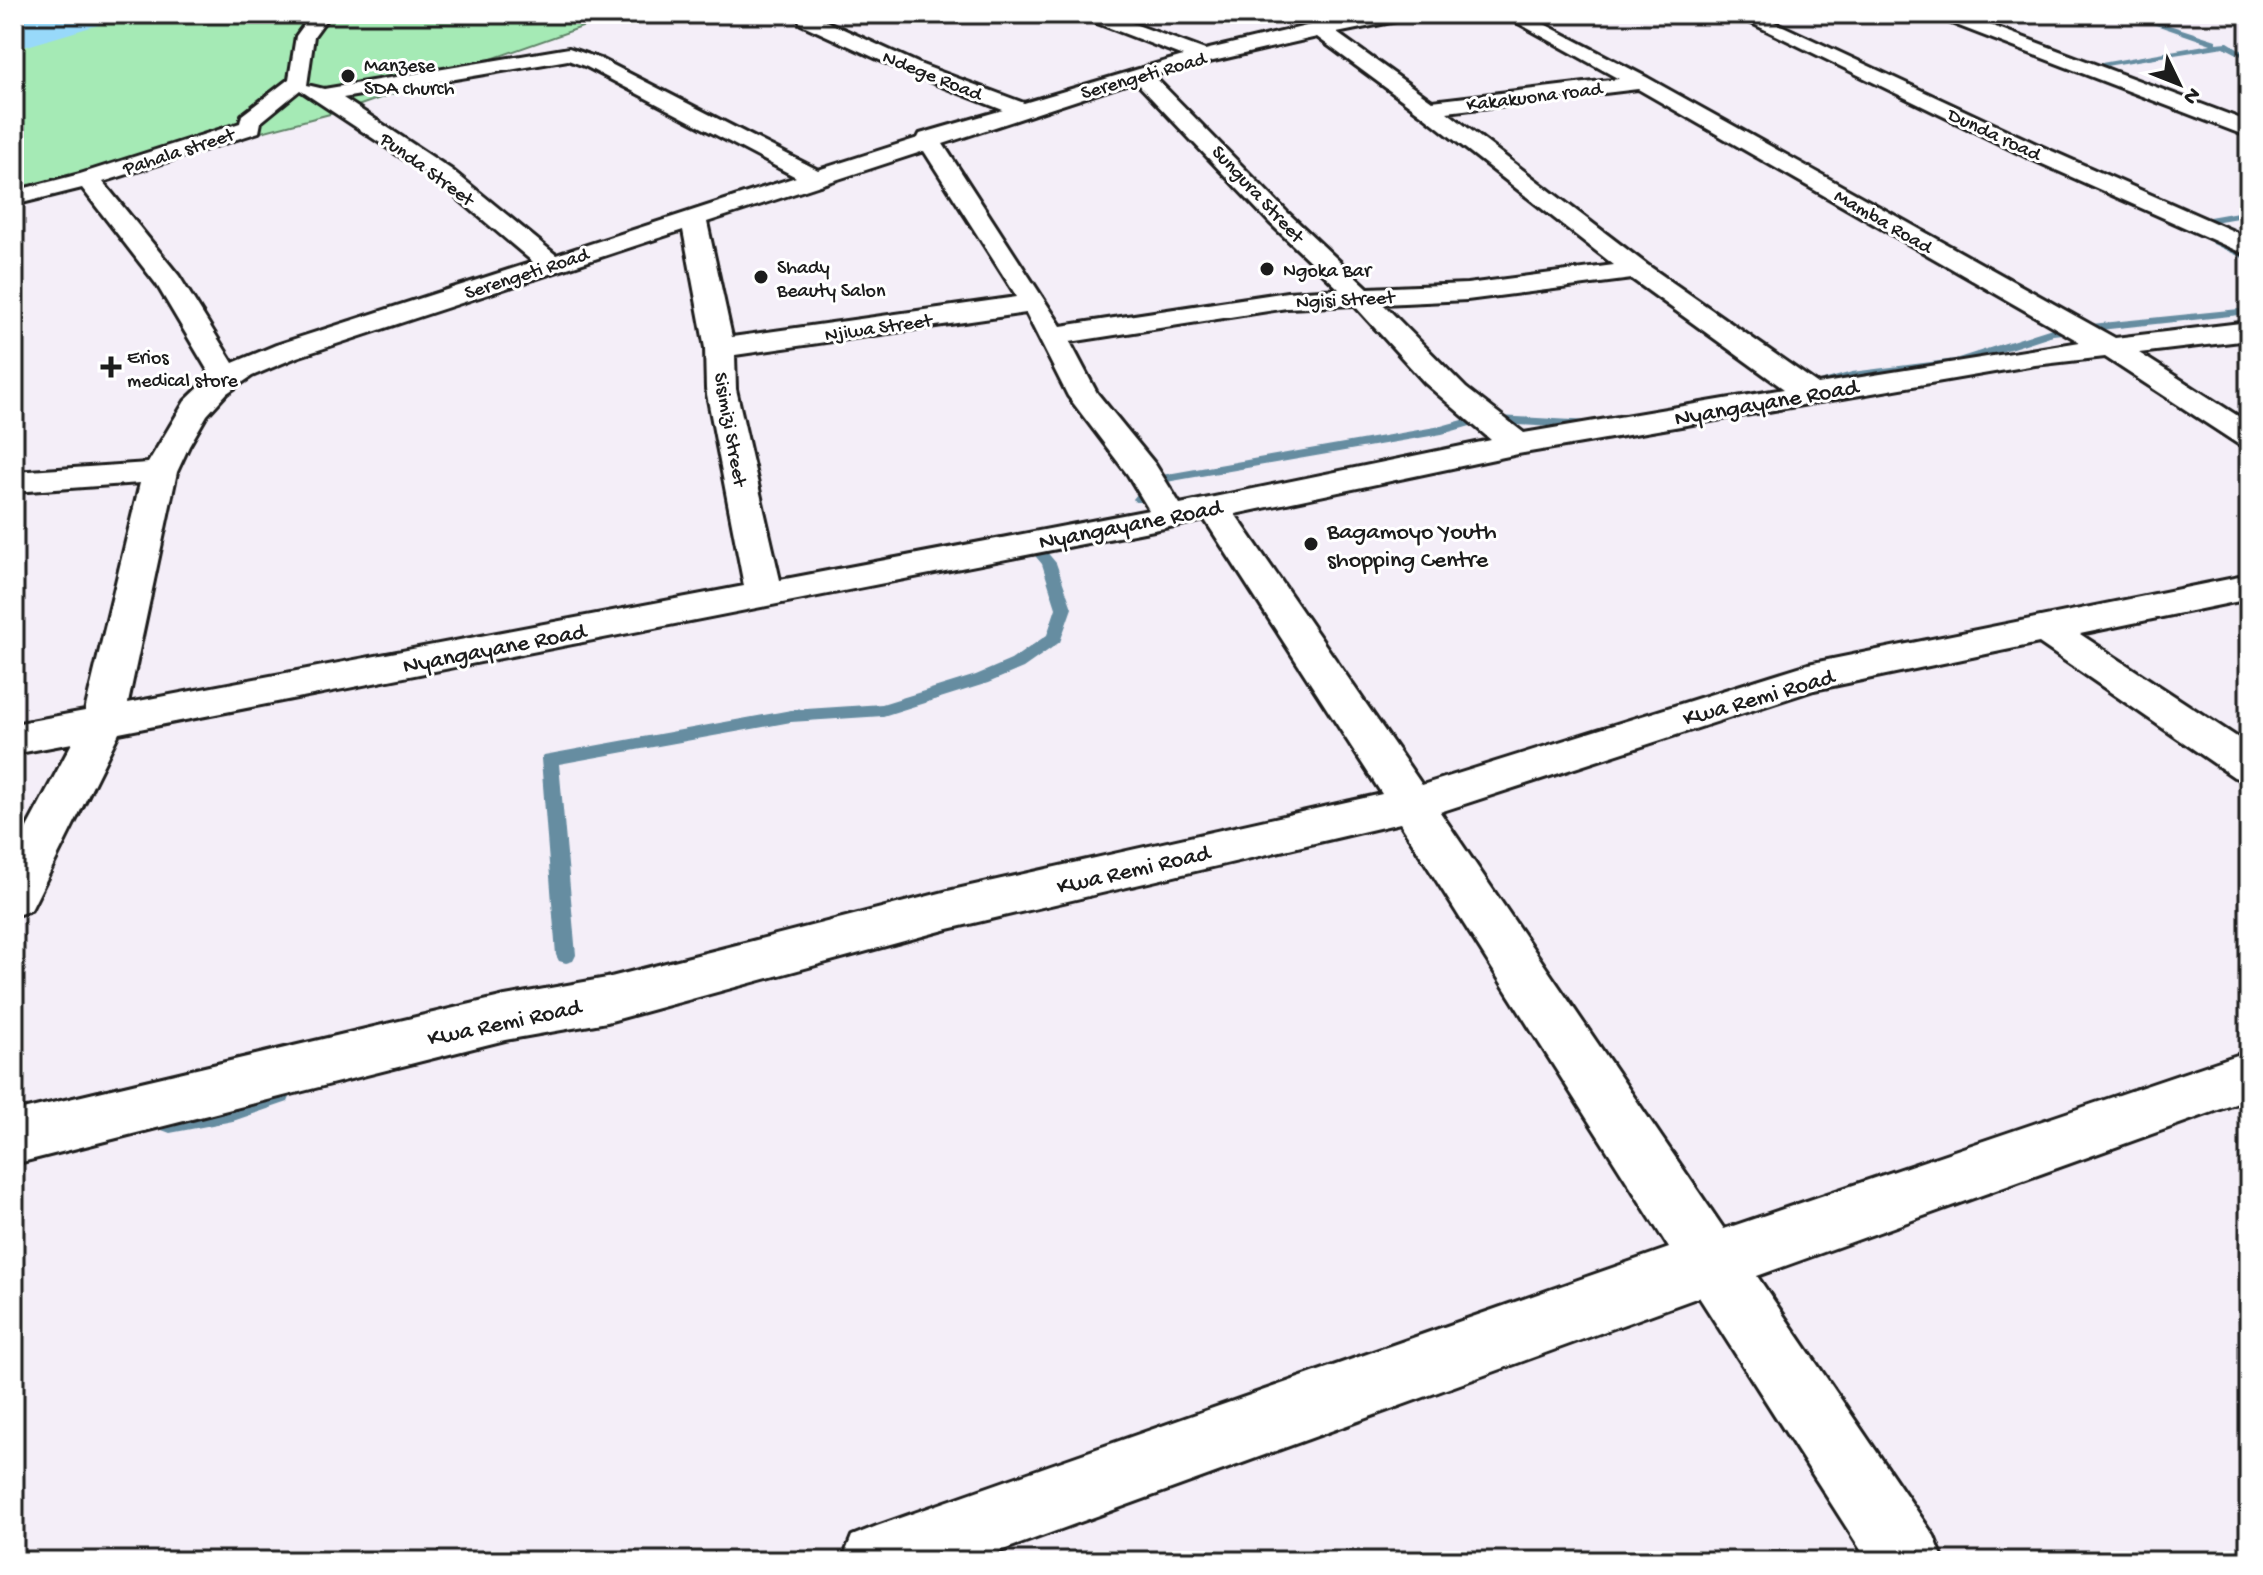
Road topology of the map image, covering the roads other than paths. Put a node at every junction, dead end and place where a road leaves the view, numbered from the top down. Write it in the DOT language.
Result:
graph roads {
  1 [pos="321,14"];
  2 [pos="812,14"];
  3 [pos="1090,14"];
  4 [pos="1406,14"];
  5 [pos="1511,14"];
  6 [pos="1742,14"];
  7 [pos="1944,14"];
  8 [pos="1371,16"];
  9 [pos="1319,29"];
  10 [pos="1202,56"];
  11 [pos="1139,73"];
  12 [pos="299,81"];
  13 [pos="1641,82"];
  14 [pos="320,96"];
  15 [pos="1428,108"];
  16 [pos="1022,110"];
  17 [pos="2249,130"];
  18 [pos="928,139"];
  19 [pos="814,177"];
  20 [pos="88,179"];
  21 [pos="14,198"];
  22 [pos="693,216"];
  23 [pos="2249,248"];
  24 [pos="551,264"];
  25 [pos="1637,270"];
  26 [pos="1361,297"];
  27 [pos="1035,303"];
  28 [pos="2249,331"];
  29 [pos="1054,336"];
  30 [pos="720,348"];
  31 [pos="2112,348"];
  32 [pos="227,378"];
  33 [pos="1815,393"];
  34 [pos="2249,437"];
  35 [pos="1518,444"];
  36 [pos="160,472"];
  37 [pos="14,482"];
  38 [pos="1192,511"];
  39 [pos="2249,587"];
  40 [pos="764,594"];
  41 [pos="2047,630"];
  42 [pos="102,725"];
  43 [pos="14,739"];
  44 [pos="2249,766"];
  45 [pos="1413,804"];
  46 [pos="14,897"];
  47 [pos="2239,1092"];
  48 [pos="14,1138"];
  49 [pos="1711,1263"];
  50 [pos="877,1561"];
  51 [pos="1909,1561"];
  1 -- 12 [label="street"];
  2 -- 16 [label="street, Ndege Road"];
  3 -- 10 [label="street"];
  4 -- 8 [label="street, Serengeti Road"];
  5 -- 13 [label="street, Mamba Road"];
  6 -- 23 [label="street, Dunda road"];
  7 -- 17 [label="street"];
  8 -- 9 [label="street, Serengeti Road"];
  9 -- 10 [label="street, Serengeti Road"];
  9 -- 15 [label="street"];
  10 -- 11 [label="street, Serengeti Road"];
  11 -- 16 [label="street, Serengeti Road"];
  11 -- 26 [label="street, Sungura Street"];
  12 -- 14 [label="street, Punda Street"];
  12 -- 20 [label="street, Pahala street"];
  13 -- 15 [label="street, Kakakuona road"];
  13 -- 31 [label="street, Mamba Road"];
  14 -- 19 [label="street"];
  14 -- 24 [label="street, Punda Street"];
  15 -- 25 [label="street"];
  16 -- 18 [label="street, Serengeti Road"];
  18 -- 19 [label="street, Serengeti Road"];
  18 -- 27 [label="street"];
  19 -- 22 [label="street, Serengeti Road"];
  20 -- 21 [label="street, Pahala street"];
  20 -- 32 [label="street"];
  22 -- 24 [label="street, Serengeti Road"];
  22 -- 30 [label="street, Sisimizi Street"];
  24 -- 32 [label="street, Serengeti Road"];
  25 -- 26 [label="street, Ngisi Street"];
  25 -- 33 [label="street"];
  26 -- 29 [label="street, Ngisi Street"];
  26 -- 35 [label="street, Sungura Street"];
  27 -- 29 [label="street"];
  27 -- 30 [label="street, Njiwa Street"];
  28 -- 31 [label="street, Nyangayane Road"];
  29 -- 38 [label="street"];
  30 -- 40 [label="street, Sisimizi Street"];
  31 -- 33 [label="street, Nyangayane Road"];
  31 -- 34 [label="street, Mamba Road"];
  32 -- 36 [label="street, Serengeti Road"];
  33 -- 35 [label="street, Nyangayane Road"];
  35 -- 38 [label="street, Nyangayane Road"];
  36 -- 37 [label="street"];
  36 -- 42 [label="street, Serengeti Road"];
  38 -- 40 [label="street, Nyangayane Road"];
  38 -- 45 [label="street"];
  39 -- 41 [label="street, Kwa Remi Road"];
  40 -- 42 [label="street, Nyangayane Road"];
  41 -- 44 [label="street"];
  41 -- 45 [label="street, Kwa Remi Road"];
  42 -- 43 [label="street, Nyangayane Road"];
  42 -- 46 [label="street, Serengeti Road"];
  45 -- 48 [label="street, Kwa Remi Road"];
  45 -- 49 [label="street"];
  47 -- 49 [label="street"];
  49 -- 50 [label="street"];
  49 -- 51 [label="street"];
}
